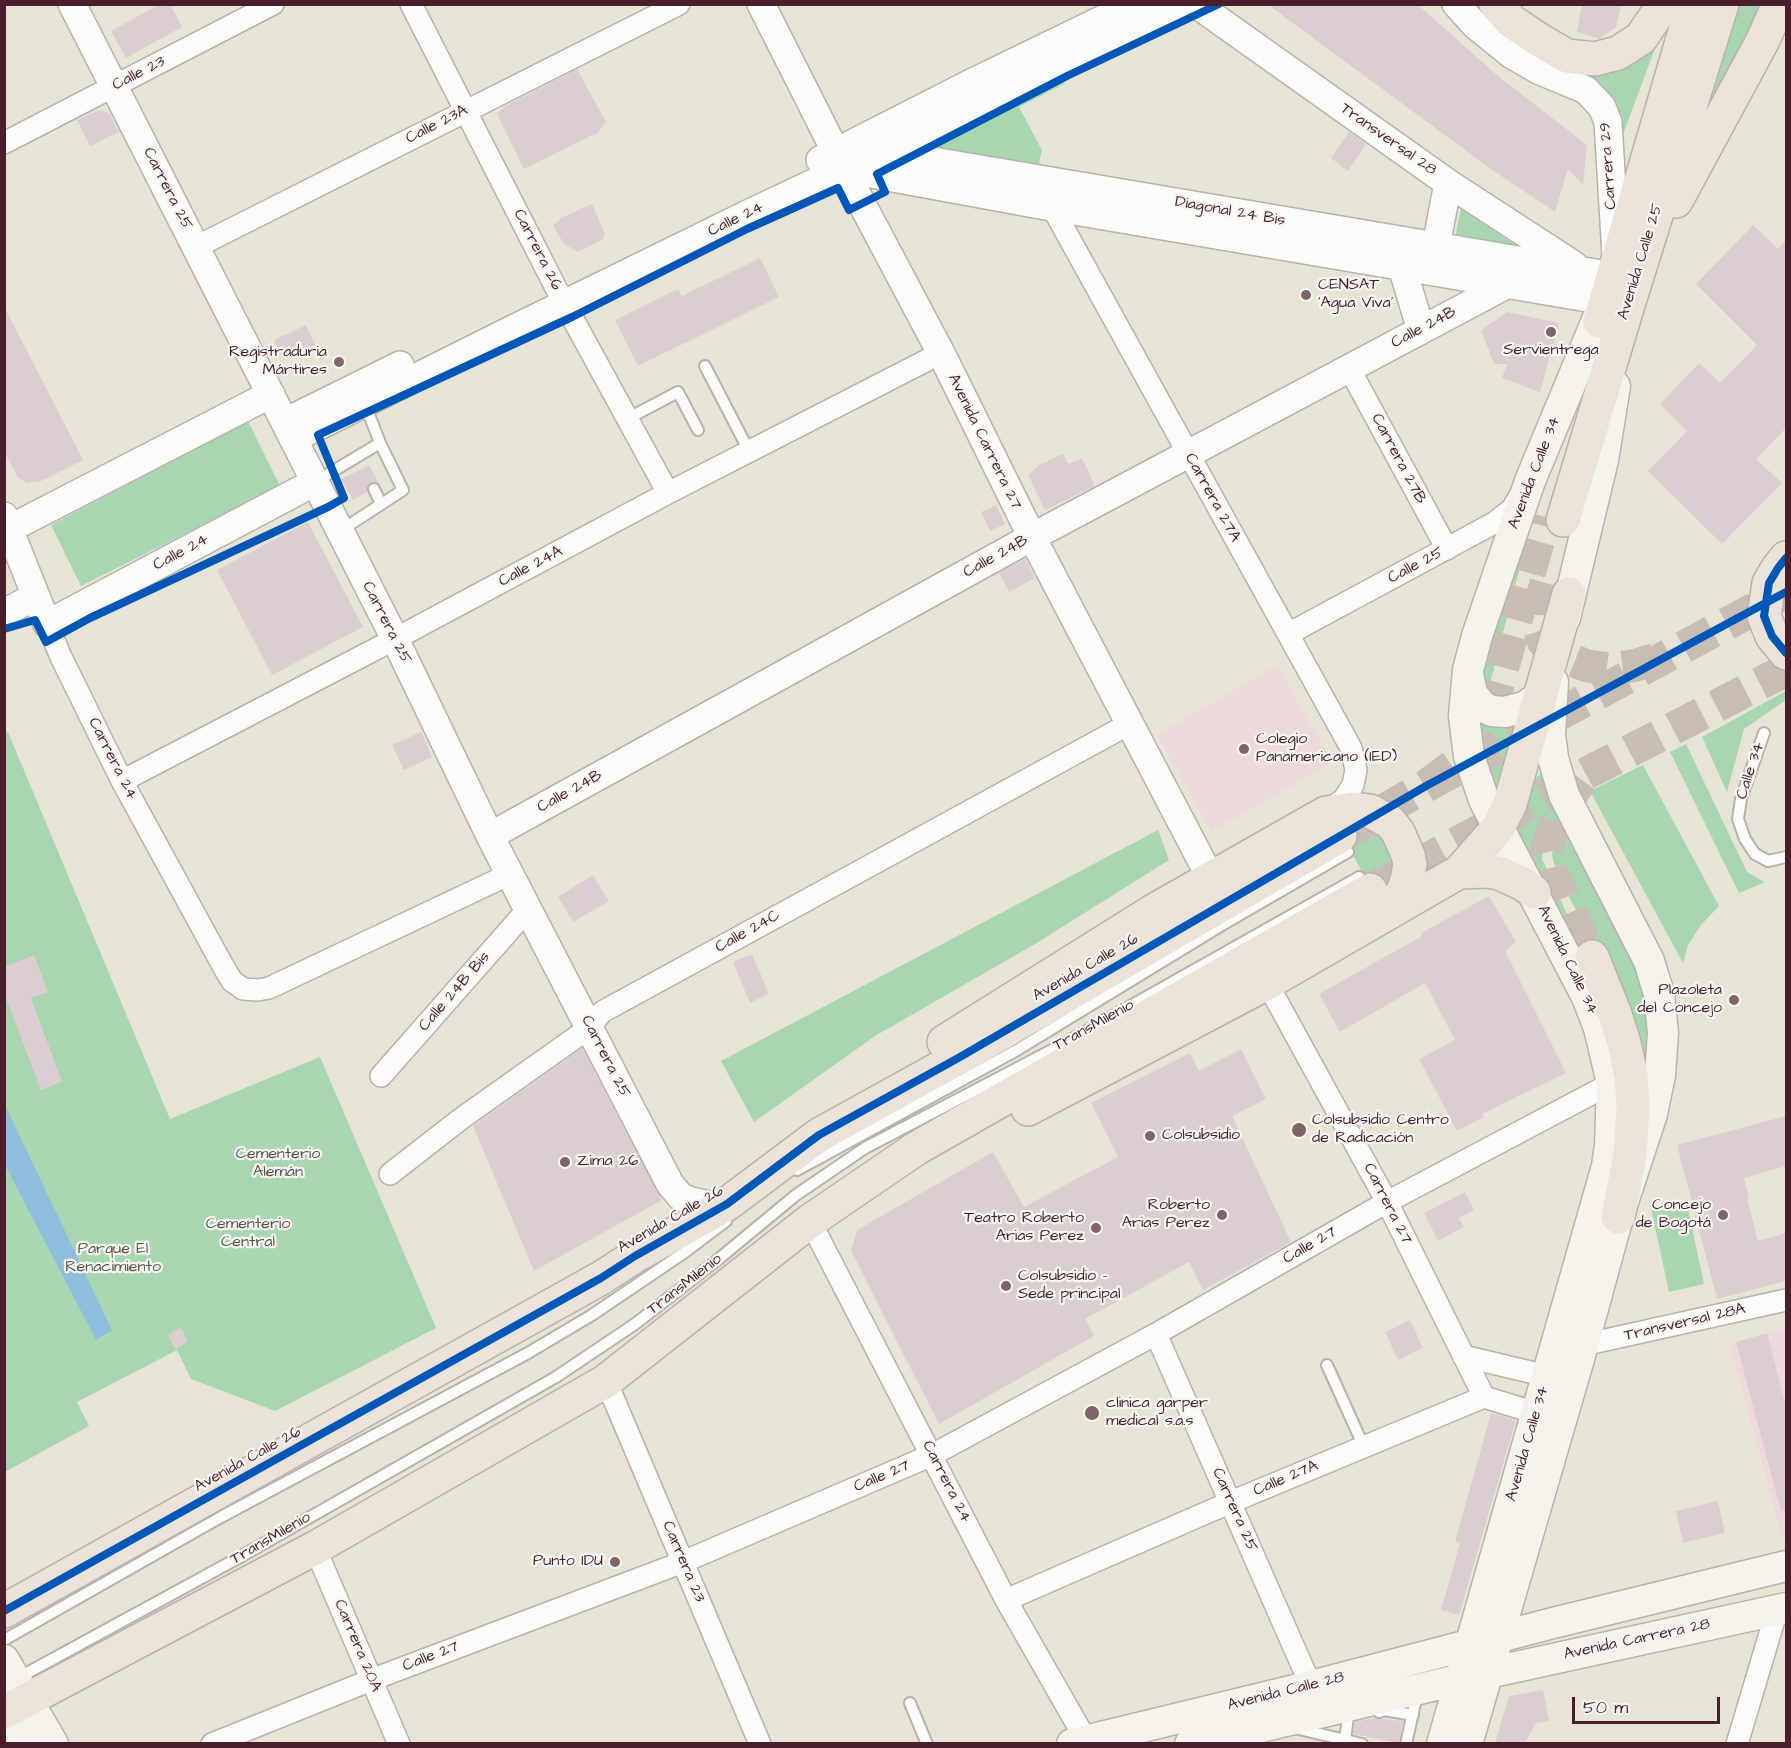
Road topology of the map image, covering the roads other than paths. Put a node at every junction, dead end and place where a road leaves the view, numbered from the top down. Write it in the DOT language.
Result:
graph roads {
  1 [pos="72,4"];
  2 [pos="273,4"];
  3 [pos="411,4"];
  4 [pos="679,4"];
  5 [pos="761,4"];
  6 [pos="1134,4"];
  7 [pos="1179,4"];
  8 [pos="1196,4"];
  9 [pos="1456,4"];
  10 [pos="1496,4"];
  11 [pos="1664,4"];
  12 [pos="1693,4"];
  13 [pos="1722,4"];
  14 [pos="1779,4"];
  15 [pos="115,87"];
  16 [pos="465,110"];
  17 [pos="4,143"];
  18 [pos="881,152"];
  19 [pos="842,156"];
  20 [pos="1036,179"];
  21 [pos="1448,183"];
  22 [pos="1052,207"];
  23 [pos="196,246"];
  24 [pos="1436,246"];
  25 [pos="1402,267"];
  26 [pos="1614,281"];
  27 [pos="1506,285"];
  28 [pos="561,296"];
  29 [pos="1421,330"];
  30 [pos="941,353"];
  31 [pos="705,366"];
  32 [pos="1349,368"];
  33 [pos="271,394"];
  34 [pos="365,404"];
  35 [pos="627,419"];
  36 [pos="289,430"];
  37 [pos="698,430"];
  38 [pos="380,443"];
  39 [pos="749,451"];
  40 [pos="1188,455"];
  41 [pos="358,456"];
  42 [pos="363,467"];
  43 [pos="1530,481"];
  44 [pos="315,482"];
  45 [pos="374,489"];
  46 [pos="668,493"];
  47 [pos="381,504"];
  48 [pos="1554,518"];
  49 [pos="7,522"];
  50 [pos="340,531"];
  51 [pos="1032,537"];
  52 [pos="1447,549"];
  53 [pos="1786,558"];
  54 [pos="15,574"];
  55 [pos="1569,594"];
  56 [pos="36,596"];
  57 [pos="4,613"];
  58 [pos="47,624"];
  59 [pos="1288,634"];
  60 [pos="395,639"];
  61 [pos="1786,653"];
  62 [pos="1468,670"];
  63 [pos="1541,695"];
  64 [pos="1130,724"];
  65 [pos="1764,733"];
  66 [pos="122,781"];
  67 [pos="1498,828"];
  68 [pos="1338,834"];
  69 [pos="490,836"];
  70 [pos="1781,859"];
  71 [pos="1459,872"];
  72 [pos="510,874"];
  73 [pos="1210,878"];
  74 [pos="1534,892"];
  75 [pos="1371,893"];
  76 [pos="528,909"];
  77 [pos="1592,957"];
  78 [pos="1267,983"];
  79 [pos="589,1028"];
  80 [pos="381,1076"];
  81 [pos="1612,1083"];
  82 [pos="819,1135"];
  83 [pos="390,1174"];
  84 [pos="785,1177"];
  85 [pos="1387,1202"];
  86 [pos="733,1207"];
  87 [pos="1618,1217"];
  88 [pos="810,1221"];
  89 [pos="1786,1300"];
  90 [pos="1156,1334"];
  91 [pos="1583,1345"];
  92 [pos="1463,1356"];
  93 [pos="1327,1365"];
  94 [pos="1547,1376"];
  95 [pos="606,1381"];
  96 [pos="1484,1397"];
  97 [pos="1536,1413"];
  98 [pos="1364,1447"];
  99 [pos="932,1455"];
  100 [pos="1231,1502"];
  101 [pos="315,1548"];
  102 [pos="683,1562"];
  103 [pos="1786,1566"];
  104 [pos="1006,1600"];
  105 [pos="1782,1609"];
  106 [pos="4,1611"];
  107 [pos="4,1640"];
  108 [pos="1484,1642"];
  109 [pos="1474,1676"];
  110 [pos="371,1680"];
  111 [pos="1311,1686"];
  112 [pos="11,1692"];
  113 [pos="1415,1702"];
  114 [pos="910,1703"];
  115 [pos="1356,1716"];
  116 [pos="1265,1733"];
  117 [pos="1323,1734"];
  118 [pos="1345,1740"];
  119 [pos="1079,1742"];
  120 [pos="22,1743"];
  121 [pos="53,1743"];
  122 [pos="213,1743"];
  123 [pos="399,1743"];
  124 [pos="760,1743"];
  125 [pos="927,1743"];
  126 [pos="1190,1743"];
  127 [pos="1362,1743"];
  128 [pos="1406,1743"];
  129 [pos="1442,1743"];
  130 [pos="1467,1743"];
  131 [pos="1737,1743"];
  1 -- 15 [label="street, Carrera 25"];
  2 -- 15 [label="street, Calle 23"];
  3 -- 16 [label="street, Carrera 26"];
  4 -- 16 [label="street, Calle 23A"];
  5 -- 19 [label="street, Avenida Carrera 27"];
  6 -- 19 [label="street, Calle 24"];
  7 -- 18 [label="street, Calle 24"];
  8 -- 21 [label="street, Transversal 28"];
  9 -- 26 [label="street, Carrera 29"];
  10 -- 11 [label="main road"];
  12 -- 26 [label="main road, Avenida Calle 25"];
  13 -- 26 [label="main road, Avenida Calle 25"];
  14 -- 26 [label="main road"];
  15 -- 17 [label="street, Calle 23"];
  15 -- 23 [label="street, Carrera 25"];
  16 -- 23 [label="street, Calle 23A"];
  16 -- 28 [label="street, Carrera 26"];
  18 -- 19 [label="street, Calle 24"];
  18 -- 20 [label="street, Diagonal 24 Bis"];
  19 -- 22 [label="street, Diagonal 24 Bis"];
  19 -- 28 [label="street, Calle 24"];
  19 -- 30 [label="street, Avenida Carrera 27"];
  20 -- 22 [label="street, Carrera 27A"];
  20 -- 24 [label="street, Diagonal 24 Bis"];
  21 -- 24 [label="street"];
  21 -- 26 [label="street, Transversal 28"];
  22 -- 25 [label="street, Diagonal 24 Bis"];
  22 -- 40 [label="street, Carrera 27A"];
  23 -- 33 [label="street, Carrera 25"];
  24 -- 26 [label="street, Diagonal 24 Bis"];
  25 -- 27 [label="street, Diagonal 24 Bis"];
  25 -- 29 [label="street"];
  26 -- 27 [label="street, Diagonal 24 Bis"];
  26 -- 43 [label="main road, Avenida Calle 34"];
  26 -- 48 [label="main road, Avenida Calle 25"];
  26 -- 55 [label="main road, Avenida Calle 34"];
  27 -- 29 [label="street, Calle 24B"];
  28 -- 34 [label="street, Calle 24"];
  28 -- 35 [label="street, Carrera 26"];
  28 -- 36 [label="street, Calle 24"];
  29 -- 32 [label="street, Calle 24B"];
  30 -- 39 [label="street, Calle 24A"];
  30 -- 51 [label="street, Avenida Carrera 27"];
  31 -- 39 [label="lane"];
  32 -- 40 [label="street, Calle 24B"];
  32 -- 52 [label="street, Carrera 27B"];
  33 -- 36 [label="street, Carrera 25"];
  33 -- 49 [label="street"];
  34 -- 36 [label="street, Calle 24"];
  34 -- 38 [label="lane"];
  35 -- 37 [label="lane"];
  35 -- 46 [label="street, Carrera 26"];
  36 -- 44 [label="street, Carrera 25"];
  38 -- 41 [label="lane"];
  38 -- 47 [label="lane"];
  39 -- 46 [label="street, Calle 24A"];
  40 -- 51 [label="street, Calle 24B"];
  40 -- 59 [label="street, Carrera 27A"];
  41 -- 42 [label="lane"];
  41 -- 44 [label="lane"];
  43 -- 52 [label="street, Calle 25"];
  43 -- 62 [label="main road, Avenida Calle 34"];
  44 -- 50 [label="street, Carrera 25"];
  44 -- 58 [label="street, Calle 24"];
  45 -- 47 [label="lane"];
  46 -- 60 [label="street, Calle 24A"];
  47 -- 50 [label="lane"];
  49 -- 54 [label="street, Carrera 24"];
  50 -- 60 [label="street, Carrera 25"];
  51 -- 64 [label="street, Avenida Carrera 27"];
  51 -- 69 [label="street, Calle 24B"];
  52 -- 59 [label="street, Calle 25"];
  53 -- 61 [label="main road"];
  54 -- 56 [label="street, Carrera 24"];
  55 -- 63 [label="main road"];
  55 -- 87 [label="main road, Avenida Calle 34"];
  56 -- 57 [label="street"];
  56 -- 58 [label="street, Carrera 24"];
  58 -- 66 [label="street, Carrera 24"];
  59 -- 68 [label="street, Carrera 27A"];
  60 -- 66 [label="street, Calle 24A"];
  60 -- 69 [label="street, Carrera 25"];
  62 -- 63 [label="main road"];
  62 -- 67 [label="main road, Avenida Calle 34"];
  63 -- 67 [label="main road"];
  64 -- 73 [label="street, Avenida Carrera 27"];
  64 -- 79 [label="street, Calle 24C"];
  65 -- 70 [label="lane, Calle 34"];
  66 -- 72 [label="street, Carrera 24"];
  67 -- 71 [label="main road"];
  67 -- 74 [label="main road, Avenida Calle 34"];
  68 -- 73 [label="main road"];
  68 -- 75 [label="main road"];
  68 -- 82 [label="main road, Avenida Calle 26"];
  68 -- 84 [label="lane, TransMilenio"];
  69 -- 72 [label="street, Carrera 25"];
  71 -- 74 [label="main road"];
  71 -- 75 [label="main road"];
  72 -- 76 [label="street, Carrera 25"];
  73 -- 82 [label="main road"];
  74 -- 81 [label="main road, Avenida Calle 34"];
  75 -- 78 [label="main road"];
  75 -- 88 [label="main road"];
  75 -- 112 [label="lane, TransMilenio"];
  76 -- 79 [label="street, Carrera 25"];
  76 -- 80 [label="street, Calle 24B Bis"];
  77 -- 87 [label="main road"];
  78 -- 85 [label="street, Carrera 27"];
  78 -- 88 [label="main road"];
  79 -- 83 [label="street, Calle 24C"];
  79 -- 86 [label="street, Carrera 25"];
  81 -- 85 [label="street, Calle 27"];
  81 -- 94 [label="main road, Avenida Calle 34"];
  82 -- 86 [label="main road, Avenida Calle 26"];
  85 -- 90 [label="street, Calle 27"];
  85 -- 92 [label="street, Carrera 27"];
  86 -- 106 [label="main road, Avenida Calle 26"];
  86 -- 107 [label="lane, TransMilenio"];
  87 -- 91 [label="main road, Avenida Calle 34"];
  88 -- 95 [label="main road"];
  88 -- 99 [label="street, Carrera 24"];
  89 -- 91 [label="street, Transversal 28A"];
  90 -- 99 [label="street, Calle 27"];
  90 -- 100 [label="street, Carrera 25"];
  91 -- 108 [label="main road, Avenida Calle 34"];
  92 -- 94 [label="street"];
  92 -- 96 [label="street, Carrera 27"];
  93 -- 98 [label="lane"];
  94 -- 97 [label="main road, Avenida Calle 34"];
  95 -- 101 [label="main road"];
  95 -- 102 [label="street, Carrera 23"];
  96 -- 97 [label="street"];
  96 -- 98 [label="street, Calle 27A"];
  97 -- 108 [label="main road, Avenida Calle 34"];
  98 -- 100 [label="street, Calle 27A"];
  99 -- 102 [label="street, Calle 27"];
  99 -- 104 [label="street, Carrera 24"];
  100 -- 104 [label="street, Calle 27A"];
  100 -- 111 [label="street, Carrera 25"];
  101 -- 110 [label="street, Carrera 20A"];
  101 -- 112 [label="main road"];
  102 -- 110 [label="street, Calle 27"];
  102 -- 124 [label="street, Carrera 23"];
  103 -- 108 [label="main road, Avenida Carrera 28"];
  104 -- 119 [label="street, Carrera 24"];
  105 -- 109 [label="main road, Avenida Carrera 28"];
  105 -- 131 [label="street"];
  108 -- 109 [label="main road, Avenida Calle 34"];
  108 -- 111 [label="main road, Avenida Calle 28"];
  109 -- 113 [label="main road, Avenida Calle 28"];
  109 -- 129 [label="main road, Avenida Calle 34"];
  109 -- 130 [label="main road, Avenida Calle 34"];
  110 -- 122 [label="street, Calle 27"];
  110 -- 123 [label="street, Carrera 20A"];
  111 -- 119 [label="main road, Avenida Calle 28"];
  112 -- 120 [label="main road"];
  112 -- 121 [label="main road"];
  113 -- 115 [label="main road, Avenida Calle 28"];
  113 -- 128 [label="lane"];
  114 -- 125 [label="lane"];
  115 -- 116 [label="main road, Avenida Calle 28"];
  115 -- 117 [label="lane"];
  115 -- 118 [label="lane"];
  116 -- 117 [label="lane"];
  116 -- 126 [label="main road, Avenida Calle 28"];
  117 -- 118 [label="lane"];
  118 -- 127 [label="lane"];
}
